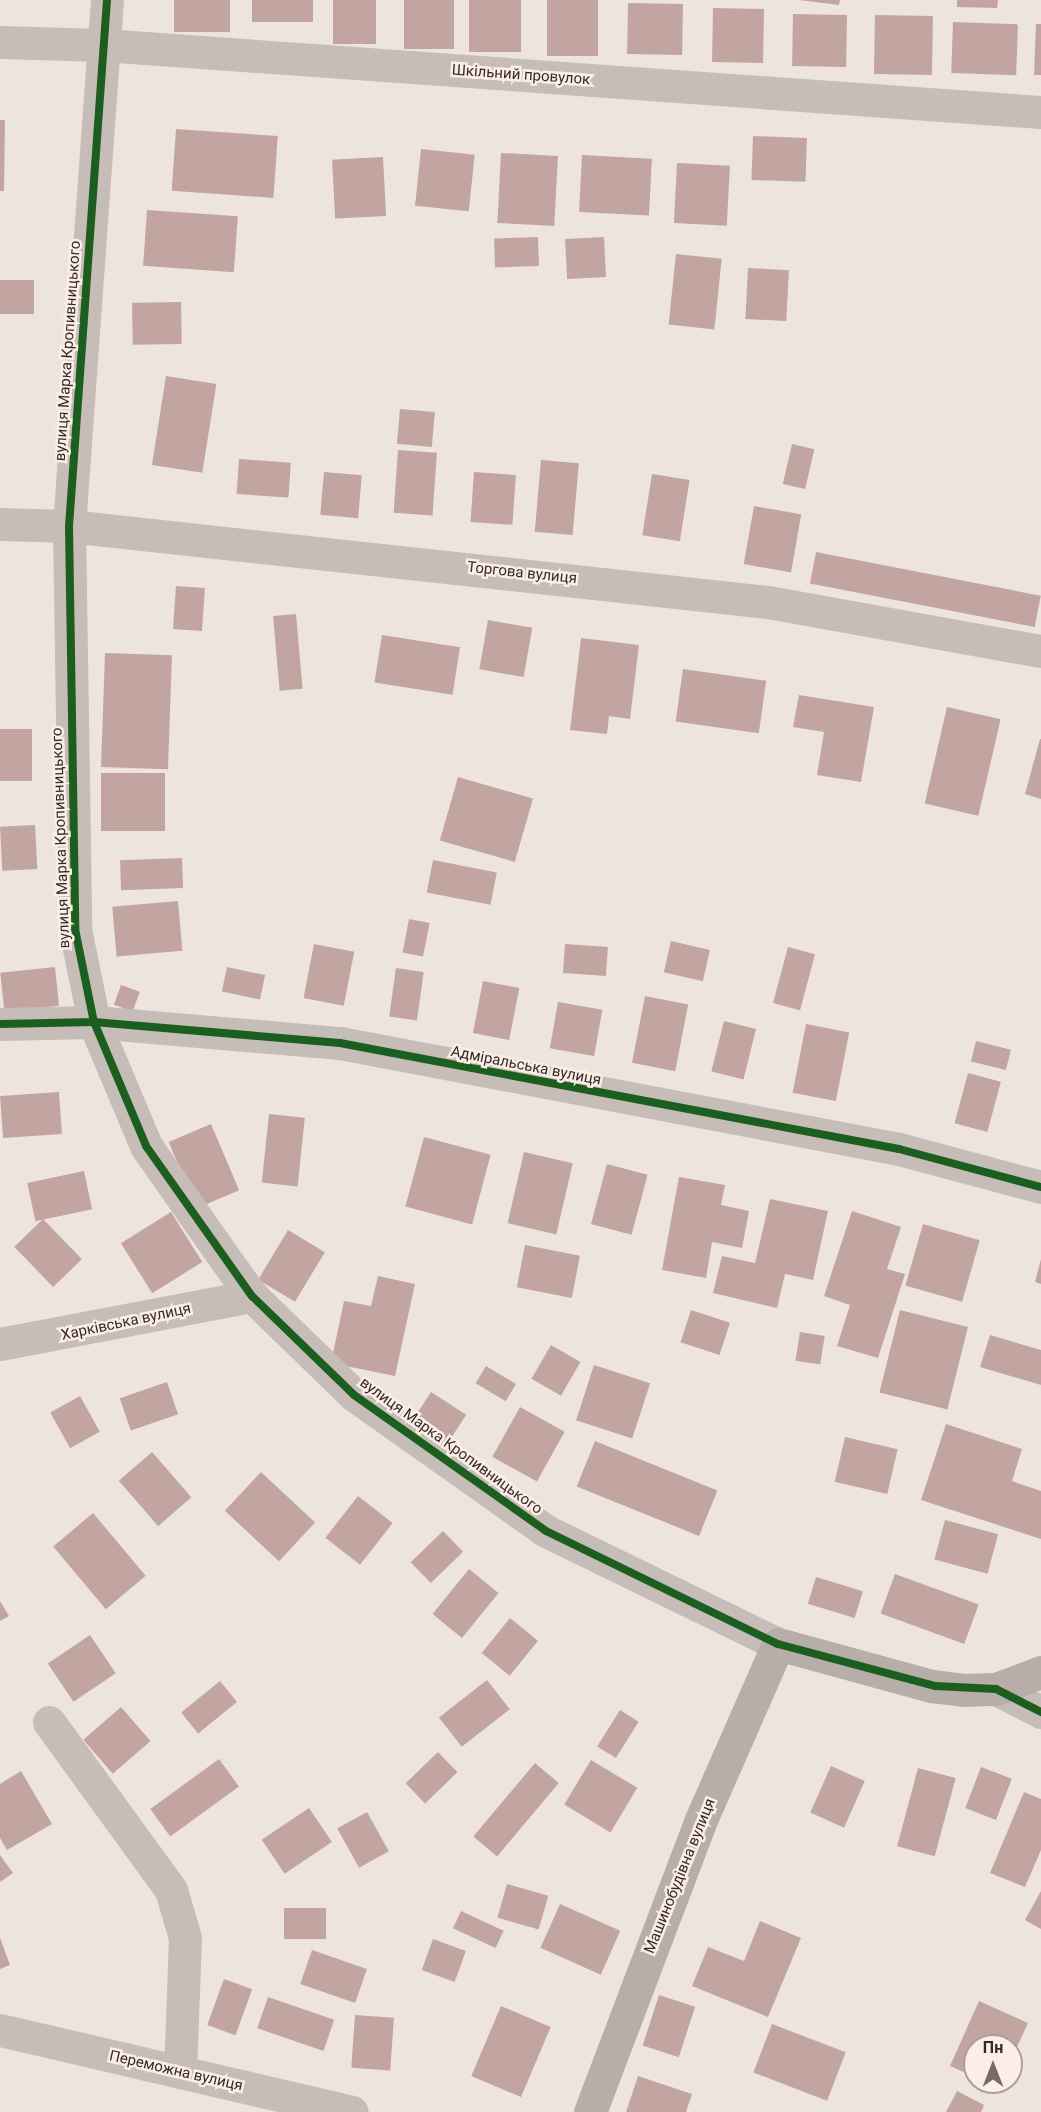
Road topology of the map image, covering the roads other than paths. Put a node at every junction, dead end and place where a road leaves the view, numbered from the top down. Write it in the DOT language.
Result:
graph roads {
  1 [pos="107,0"];
  2 [pos="0,42"];
  3 [pos="104,45"];
  4 [pos="1041,112"];
  5 [pos="0,524"];
  6 [pos="69,526"];
  7 [pos="1041,651"];
  8 [pos="94,1023"];
  9 [pos="0,1024"];
  10 [pos="1041,1187"];
  11 [pos="252,1296"];
  12 [pos="0,1344"];
  13 [pos="778,1644"];
  14 [pos="1041,1672"];
  15 [pos="996,1689"];
  16 [pos="1041,1712"];
  17 [pos="49,1722"];
  18 [pos="0,2030"];
  19 [pos="180,2072"];
  20 [pos="352,2112"];
  21 [pos="590,2112"];
  1 -- 3 [label="street, вулиця Марка Кропивницького"];
  2 -- 3 [label="street, Шкільний провулок"];
  3 -- 4 [label="street, Шкільний провулок"];
  3 -- 6 [label="street, вулиця Марка Кропивницького"];
  5 -- 6 [label="street, Торгова вулиця"];
  6 -- 7 [label="street, Торгова вулиця"];
  6 -- 8 [label="street, вулиця Марка Кропивницького"];
  8 -- 9 [label="street, Адміральська вулиця"];
  8 -- 10 [label="street, Адміральська вулиця"];
  8 -- 11 [label="street, вулиця Марка Кропивницького"];
  11 -- 12 [label="street, Харківська вулиця"];
  11 -- 13 [label="street, вулиця Марка Кропивницького"];
  13 -- 15 [label="street, вулиця Марка Кропивницького"];
  13 -- 21 [label="street, Машинобудівна вулиця"];
  14 -- 15 [label="street"];
  15 -- 16 [label="street, вулиця Марка Кропивницького"];
  17 -- 19 [label="street"];
  18 -- 19 [label="street, Переможна вулиця"];
  19 -- 20 [label="street, Переможна вулиця"];
}
